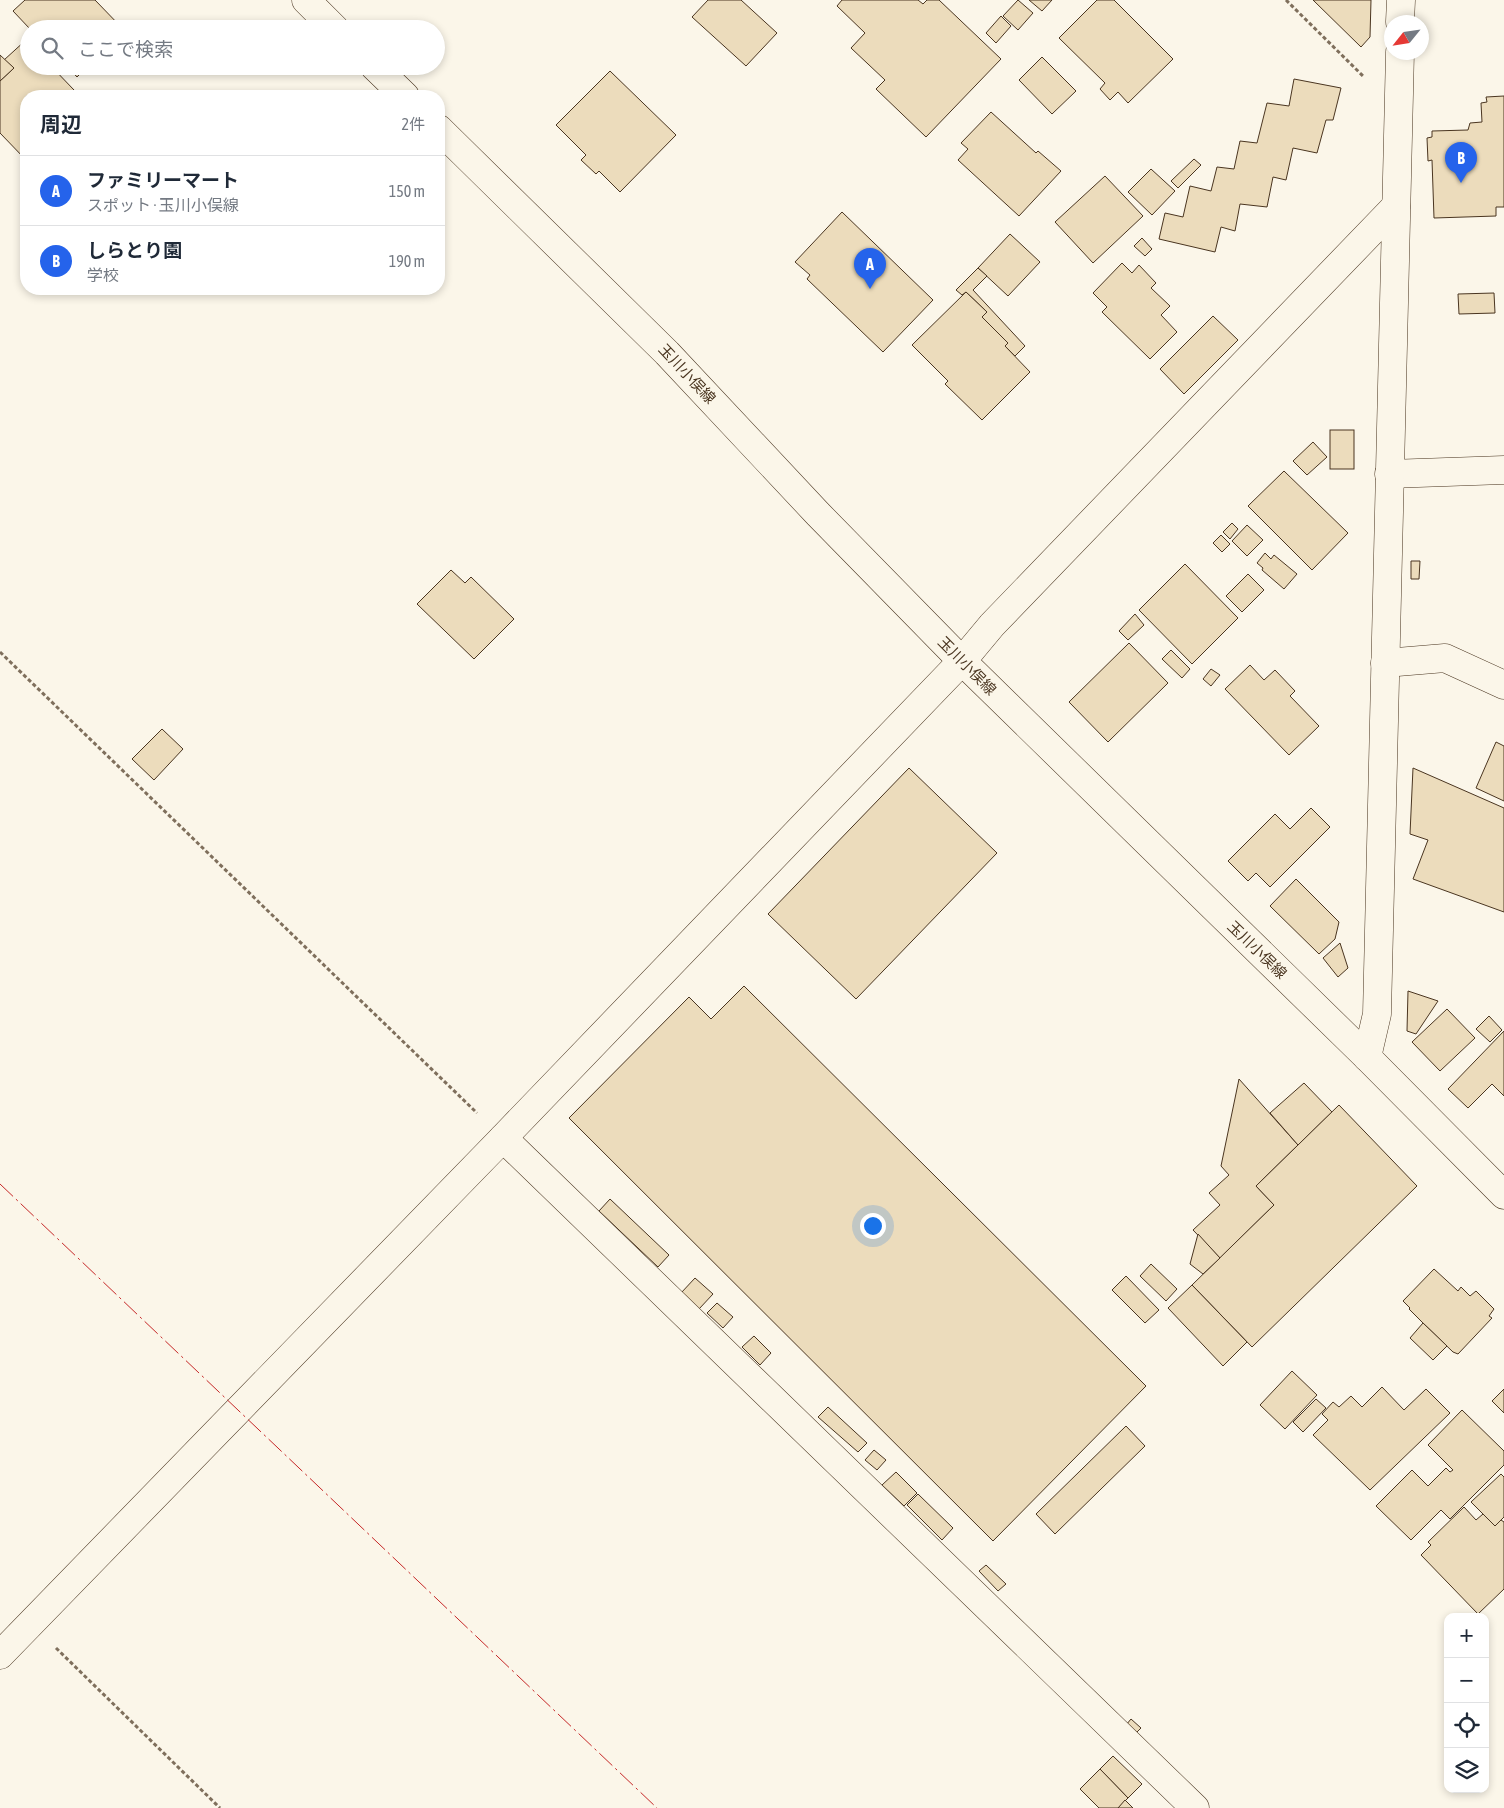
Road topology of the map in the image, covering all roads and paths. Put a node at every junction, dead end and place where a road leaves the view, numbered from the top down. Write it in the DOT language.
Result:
graph roads {
  1 [pos="306,0"];
  2 [pos="1286,0"];
  3 [pos="1401,0"];
  4 [pos="1400,15"];
  5 [pos="326,20"];
  6 [pos="1400,60"];
  7 [pos="383,75"];
  8 [pos="399,90"];
  9 [pos="1398,111"];
  10 [pos="445,135"];
  11 [pos="1396,206"];
  12 [pos="1504,470"];
  13 [pos="1389,474"];
  14 [pos="0,652"];
  15 [pos="962,661"];
  16 [pos="1384,663"];
  17 [pos="1504,685"];
  18 [pos="1367,1057"];
  19 [pos="503,1138"];
  20 [pos="1504,1195"];
  21 [pos="31,1624"];
  22 [pos="0,1656"];
  23 [pos="220,1808"];
  24 [pos="1195,1808"];
  1 -- 5 [label="street"];
  2 -- 9 [label="path"];
  3 -- 4 [label="street"];
  6 -- 9 [label="street"];
  7 -- 8 [label="street"];
  9 -- 11 [label="street"];
  10 -- 15 [label="street, 玉川小俣線"];
  11 -- 13 [label="street"];
  11 -- 15 [label="street"];
  12 -- 13 [label="street"];
  13 -- 16 [label="street"];
  14 -- 19 [label="path"];
  15 -- 18 [label="street, 玉川小俣線"];
  15 -- 19 [label="street"];
  16 -- 17 [label="street"];
  16 -- 18 [label="street"];
  18 -- 20 [label="street, 玉川小俣線"];
  19 -- 21 [label="street"];
  19 -- 24 [label="street"];
  21 -- 22 [label="street"];
  21 -- 23 [label="path"];
}
